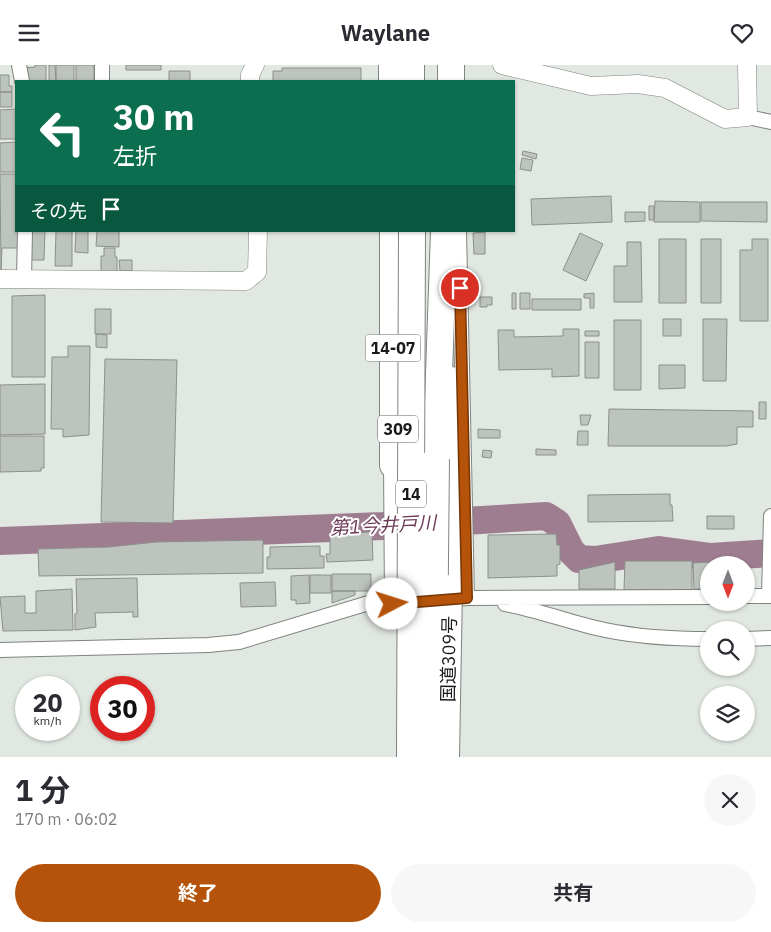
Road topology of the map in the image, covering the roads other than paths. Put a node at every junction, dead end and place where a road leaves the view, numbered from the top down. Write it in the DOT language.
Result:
graph roads {
  1 [pos="20,65"];
  2 [pos="102,65"];
  3 [pos="255,65"];
  4 [pos="391,65"];
  5 [pos="411,65"];
  6 [pos="435,65"];
  7 [pos="449,65"];
  8 [pos="502,65"];
  9 [pos="747,65"];
  10 [pos="22,80"];
  11 [pos="102,80"];
  12 [pos="250,80"];
  13 [pos="387,80"];
  14 [pos="393,80"];
  15 [pos="411,80"];
  16 [pos="435,80"];
  17 [pos="449,80"];
  18 [pos="748,117"];
  19 [pos="771,122"];
  20 [pos="26,232"];
  21 [pos="258,232"];
  22 [pos="389,232"];
  23 [pos="395,232"];
  24 [pos="395,232"];
  25 [pos="412,232"];
  26 [pos="435,232"];
  27 [pos="444,232"];
  28 [pos="451,232"];
  29 [pos="459,232"];
  30 [pos="0,279"];
  31 [pos="24,279"];
  32 [pos="436,459"];
  33 [pos="771,516"];
  34 [pos="770,545"];
  35 [pos="770,595"];
  36 [pos="755,596"];
  37 [pos="700,597"];
  38 [pos="467,598"];
  39 [pos="392,604"];
  40 [pos="771,638"];
  41 [pos="700,639"];
  42 [pos="755,639"];
  43 [pos="0,650"];
  44 [pos="410,731"];
  45 [pos="401,757"];
  46 [pos="410,757"];
  47 [pos="433,757"];
  48 [pos="447,757"];
  1 -- 10 [label="street"];
  2 -- 11 [label="street"];
  3 -- 12 [label="street"];
  4 -- 13 [label="street"];
  4 -- 14 [label="highway"];
  5 -- 15 [label="highway"];
  6 -- 16 [label="highway"];
  7 -- 17 [label="highway"];
  8 -- 18 [label="street"];
  9 -- 18 [label="street"];
  18 -- 19 [label="street"];
  20 -- 31 [label="street"];
  21 -- 31 [label="street"];
  22 -- 39 [label="street"];
  23 -- 45 [label="highway, 309"];
  24 -- 44 [label="highway, 14-07, bridge"];
  25 -- 44 [label="highway, 14, bridge"];
  26 -- 32 [label="highway, 14"];
  27 -- 32 [label="highway, 14-07"];
  28 -- 48 [label="highway, 国道309号, bridge"];
  29 -- 38 [label="street"];
  30 -- 31 [label="street"];
  32 -- 47 [label="highway, 14, bridge"];
  33 -- 34 [label="street"];
  34 -- 35 [label="street"];
  35 -- 36 [label="street"];
  37 -- 38 [label="street"];
  38 -- 39 [label="street"];
  38 -- 41 [label="street"];
  39 -- 43 [label="street"];
  40 -- 42 [label="street"];
  44 -- 46 [label="highway, 14, bridge"];
}
